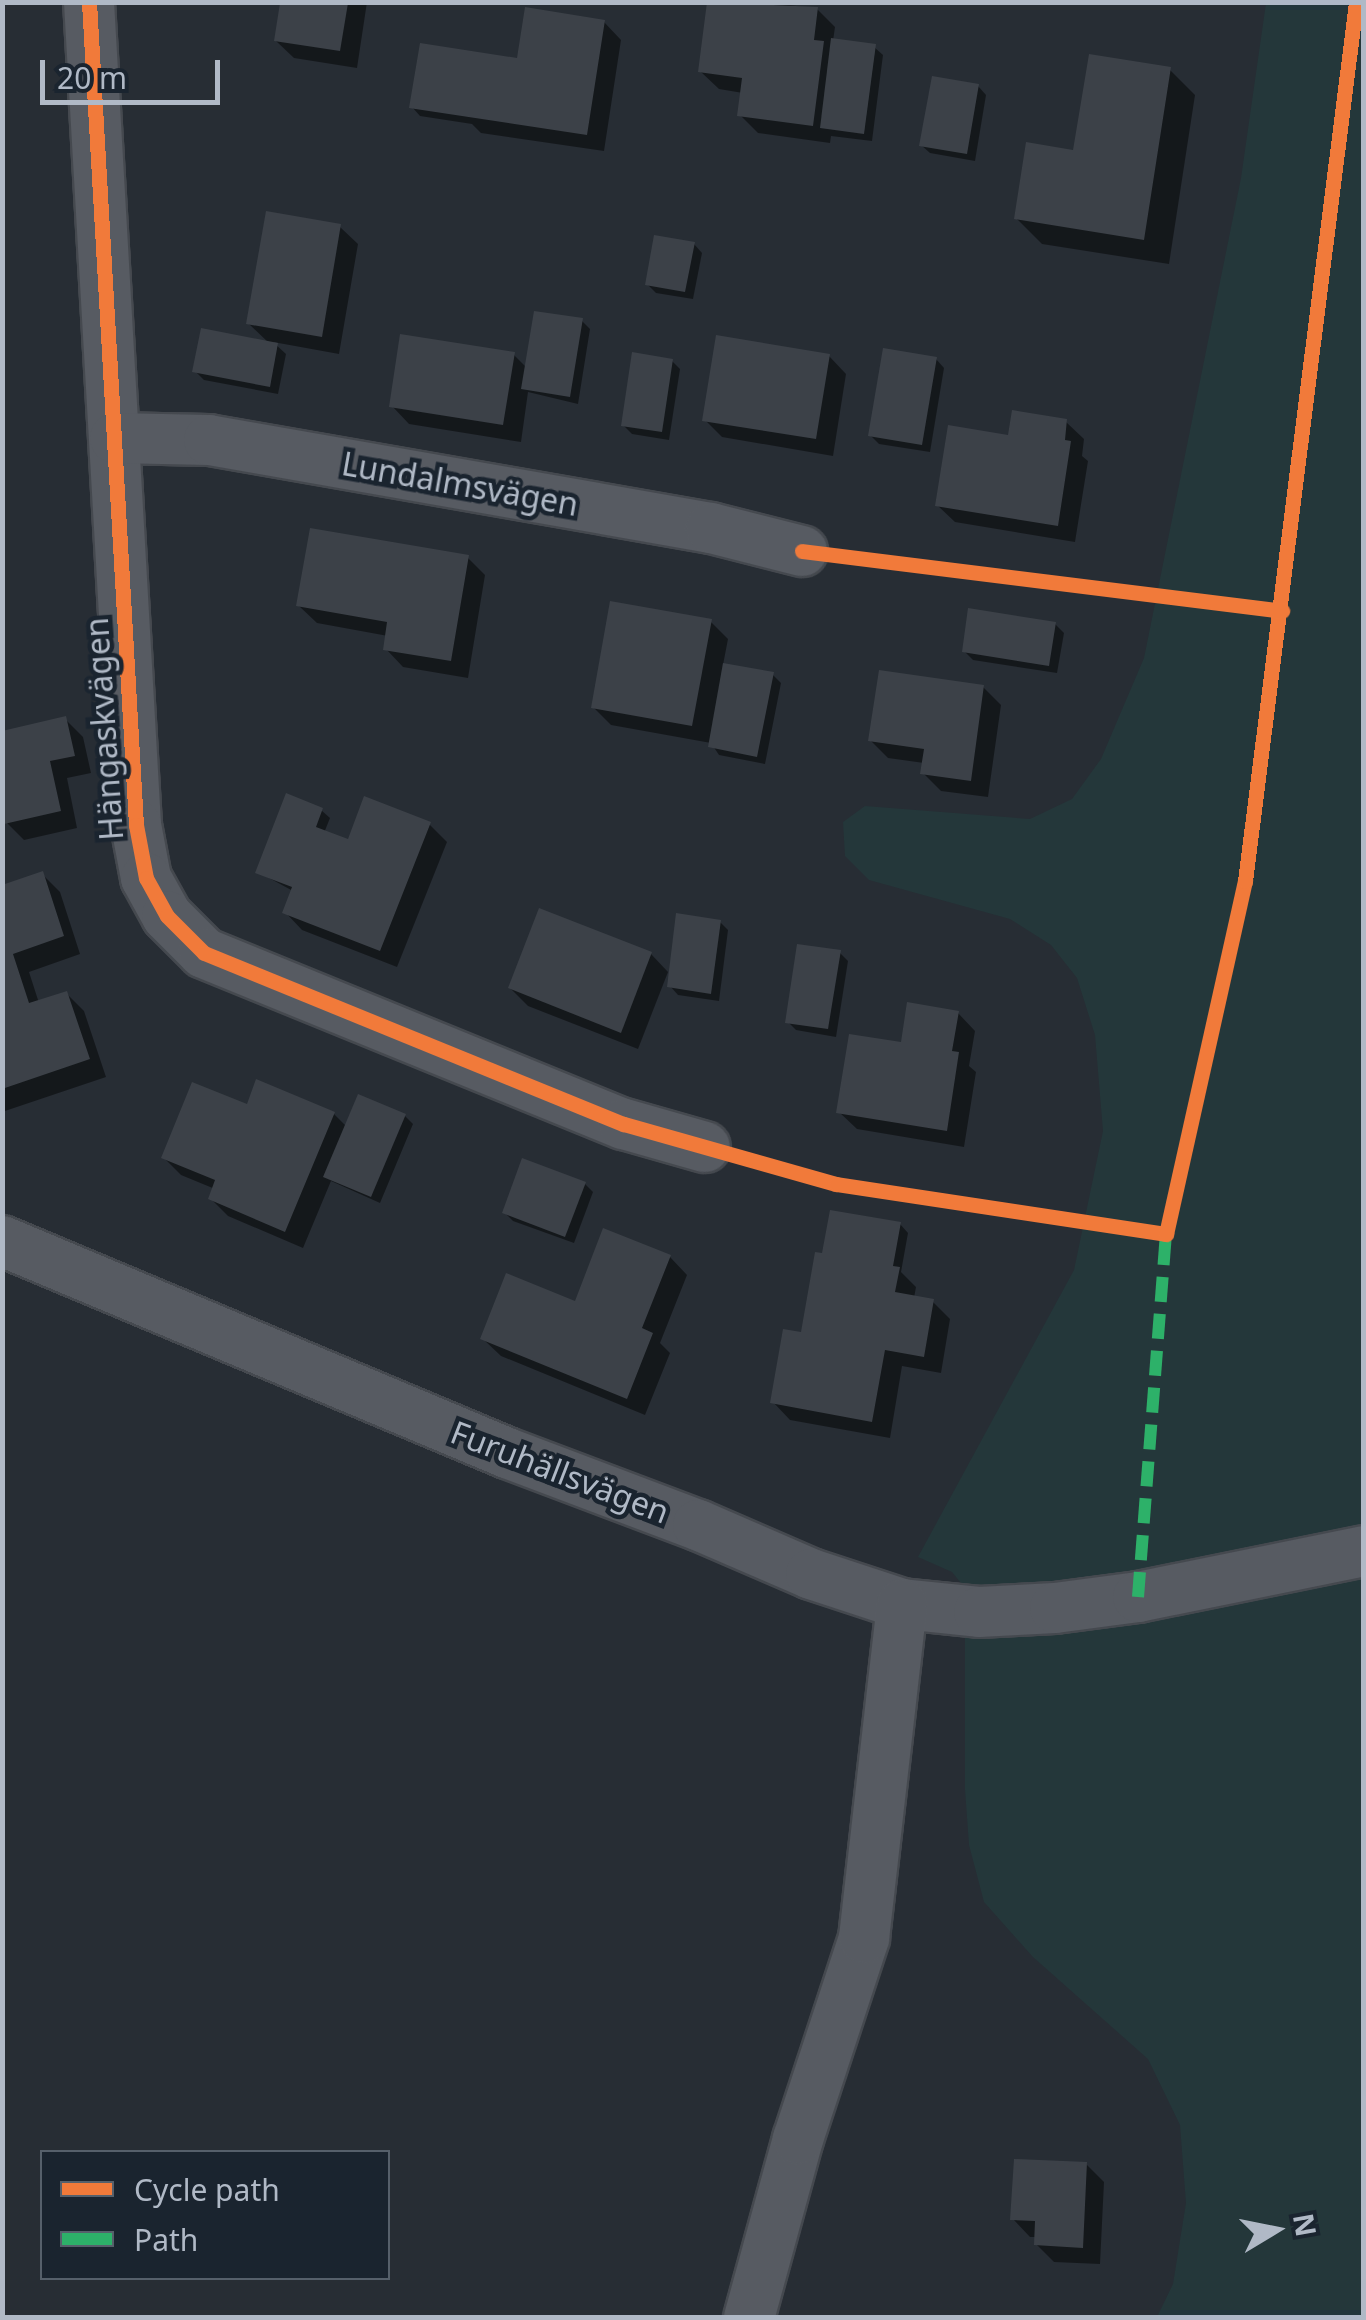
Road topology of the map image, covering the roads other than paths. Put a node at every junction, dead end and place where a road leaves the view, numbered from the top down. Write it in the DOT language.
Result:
graph roads {
  1 [pos="90,2"];
  2 [pos="115,438"];
  3 [pos="802,551"];
  4 [pos="704,1147"];
  5 [pos="2,1241"];
  6 [pos="1364,1551"];
  7 [pos="902,1604"];
  8 [pos="748,2318"];
  1 -- 2 [label="street, Hängaskvägen"];
  2 -- 3 [label="street, Lundalmsvägen"];
  2 -- 4 [label="street, Hängaskvägen"];
  5 -- 7 [label="street, Furuhällsvägen"];
  6 -- 7 [label="street, Furuhällsvägen"];
  7 -- 8 [label="street"];
}
